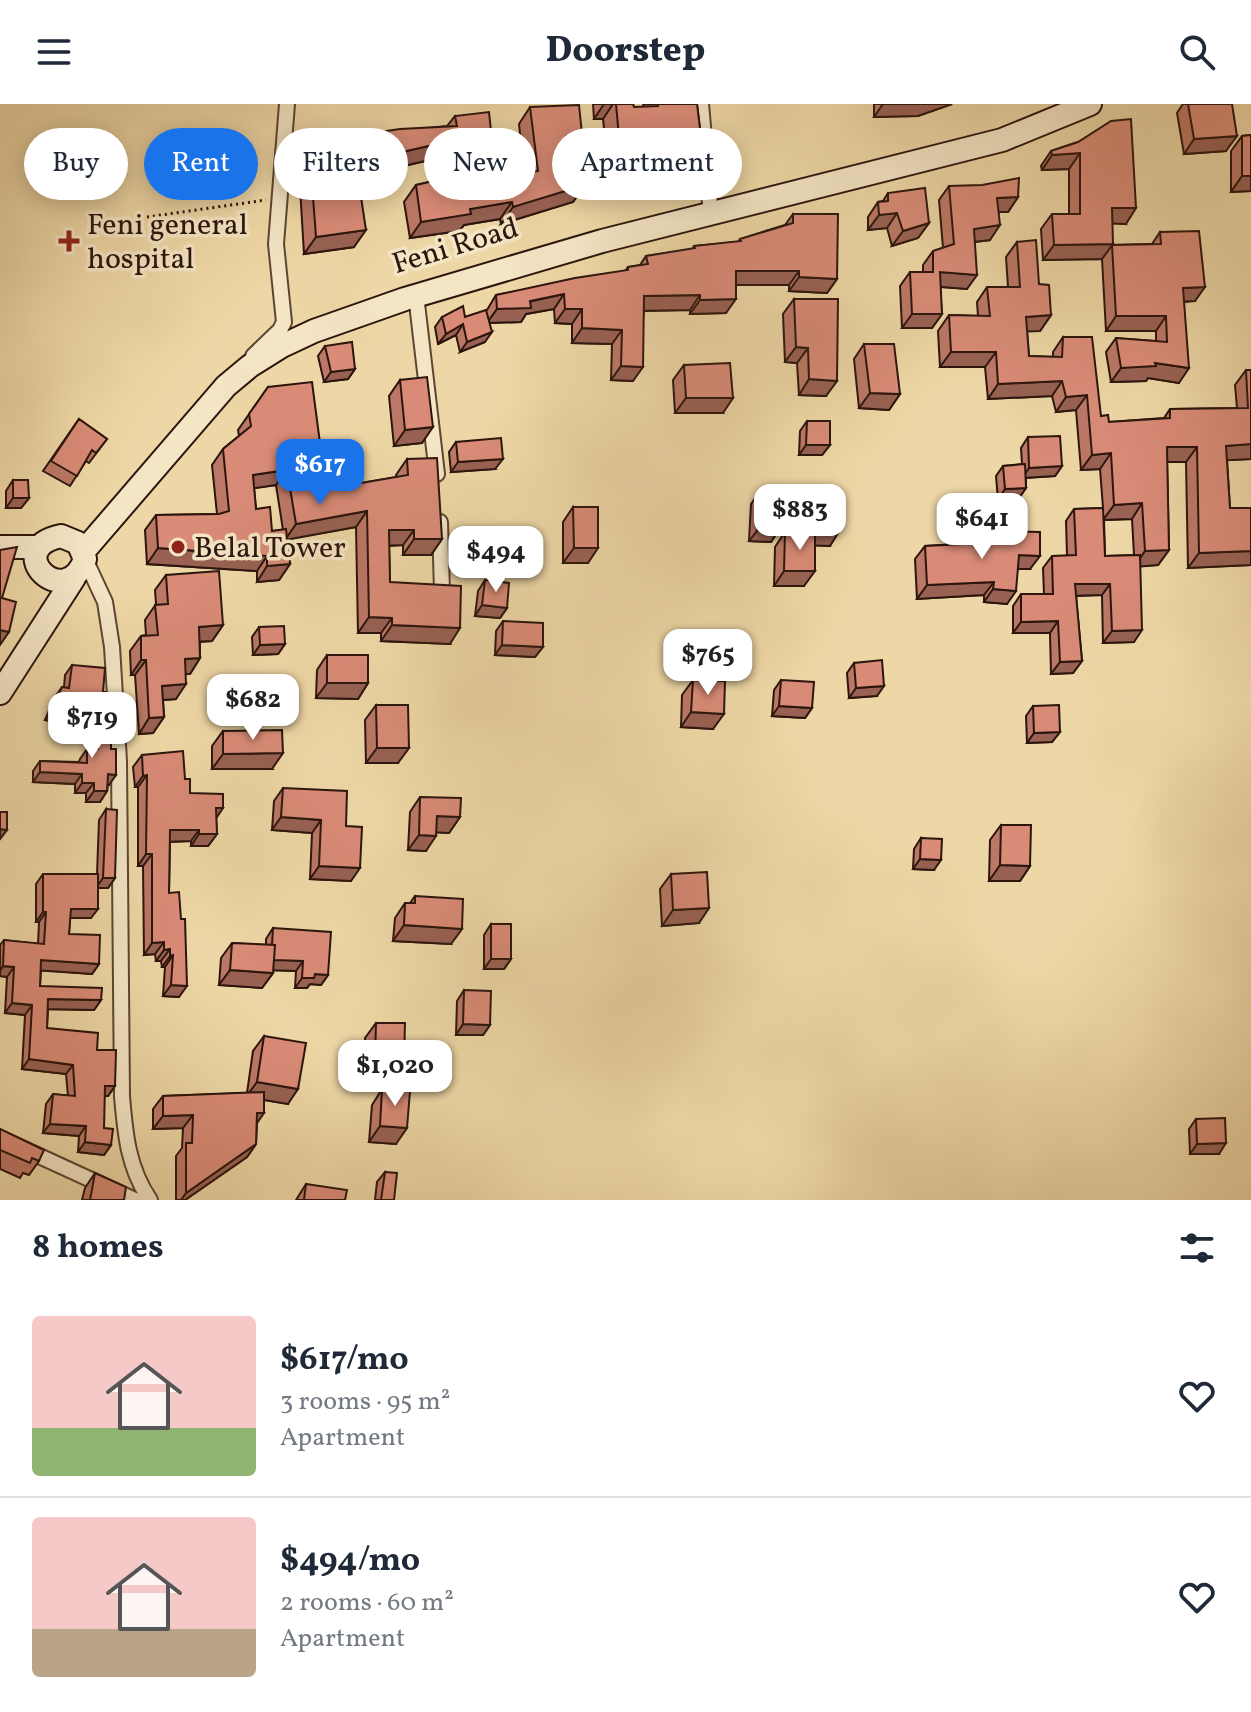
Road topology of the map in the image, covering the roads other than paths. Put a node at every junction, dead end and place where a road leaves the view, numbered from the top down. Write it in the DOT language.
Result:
graph roads {
  1 [pos="287,104"];
  2 [pos="701,104"];
  3 [pos="1069,104"];
  4 [pos="1090,104"];
  5 [pos="710,204"];
  6 [pos="416,295"];
  7 [pos="252,356"];
  8 [pos="437,482"];
  9 [pos="440,510"];
  10 [pos="0,547"];
  11 [pos="36,547"];
  12 [pos="75,563"];
  13 [pos="442,592"];
  14 [pos="0,670"];
  15 [pos="0,693"];
  16 [pos="0,1138"];
  17 [pos="135,1200"];
  18 [pos="150,1200"];
  1 -- 7 [label="street"];
  2 -- 5 [label="street"];
  3 -- 5 [label="main road, Feni Road"];
  4 -- 6 [label="main road"];
  5 -- 7 [label="main road, Feni Road"];
  6 -- 8 [label="street"];
  6 -- 12 [label="main road"];
  7 -- 12 [label="main road, Feni Road"];
  9 -- 13 [label="street"];
  10 -- 11 [label="main road"];
  11 -- 12 [label="main road"];
  11 -- 12 [label="main road"];
  12 -- 14 [label="main road, Feni Road"];
  12 -- 15 [label="main road"];
  12 -- 18 [label="street"];
  16 -- 17 [label="street"];
}
